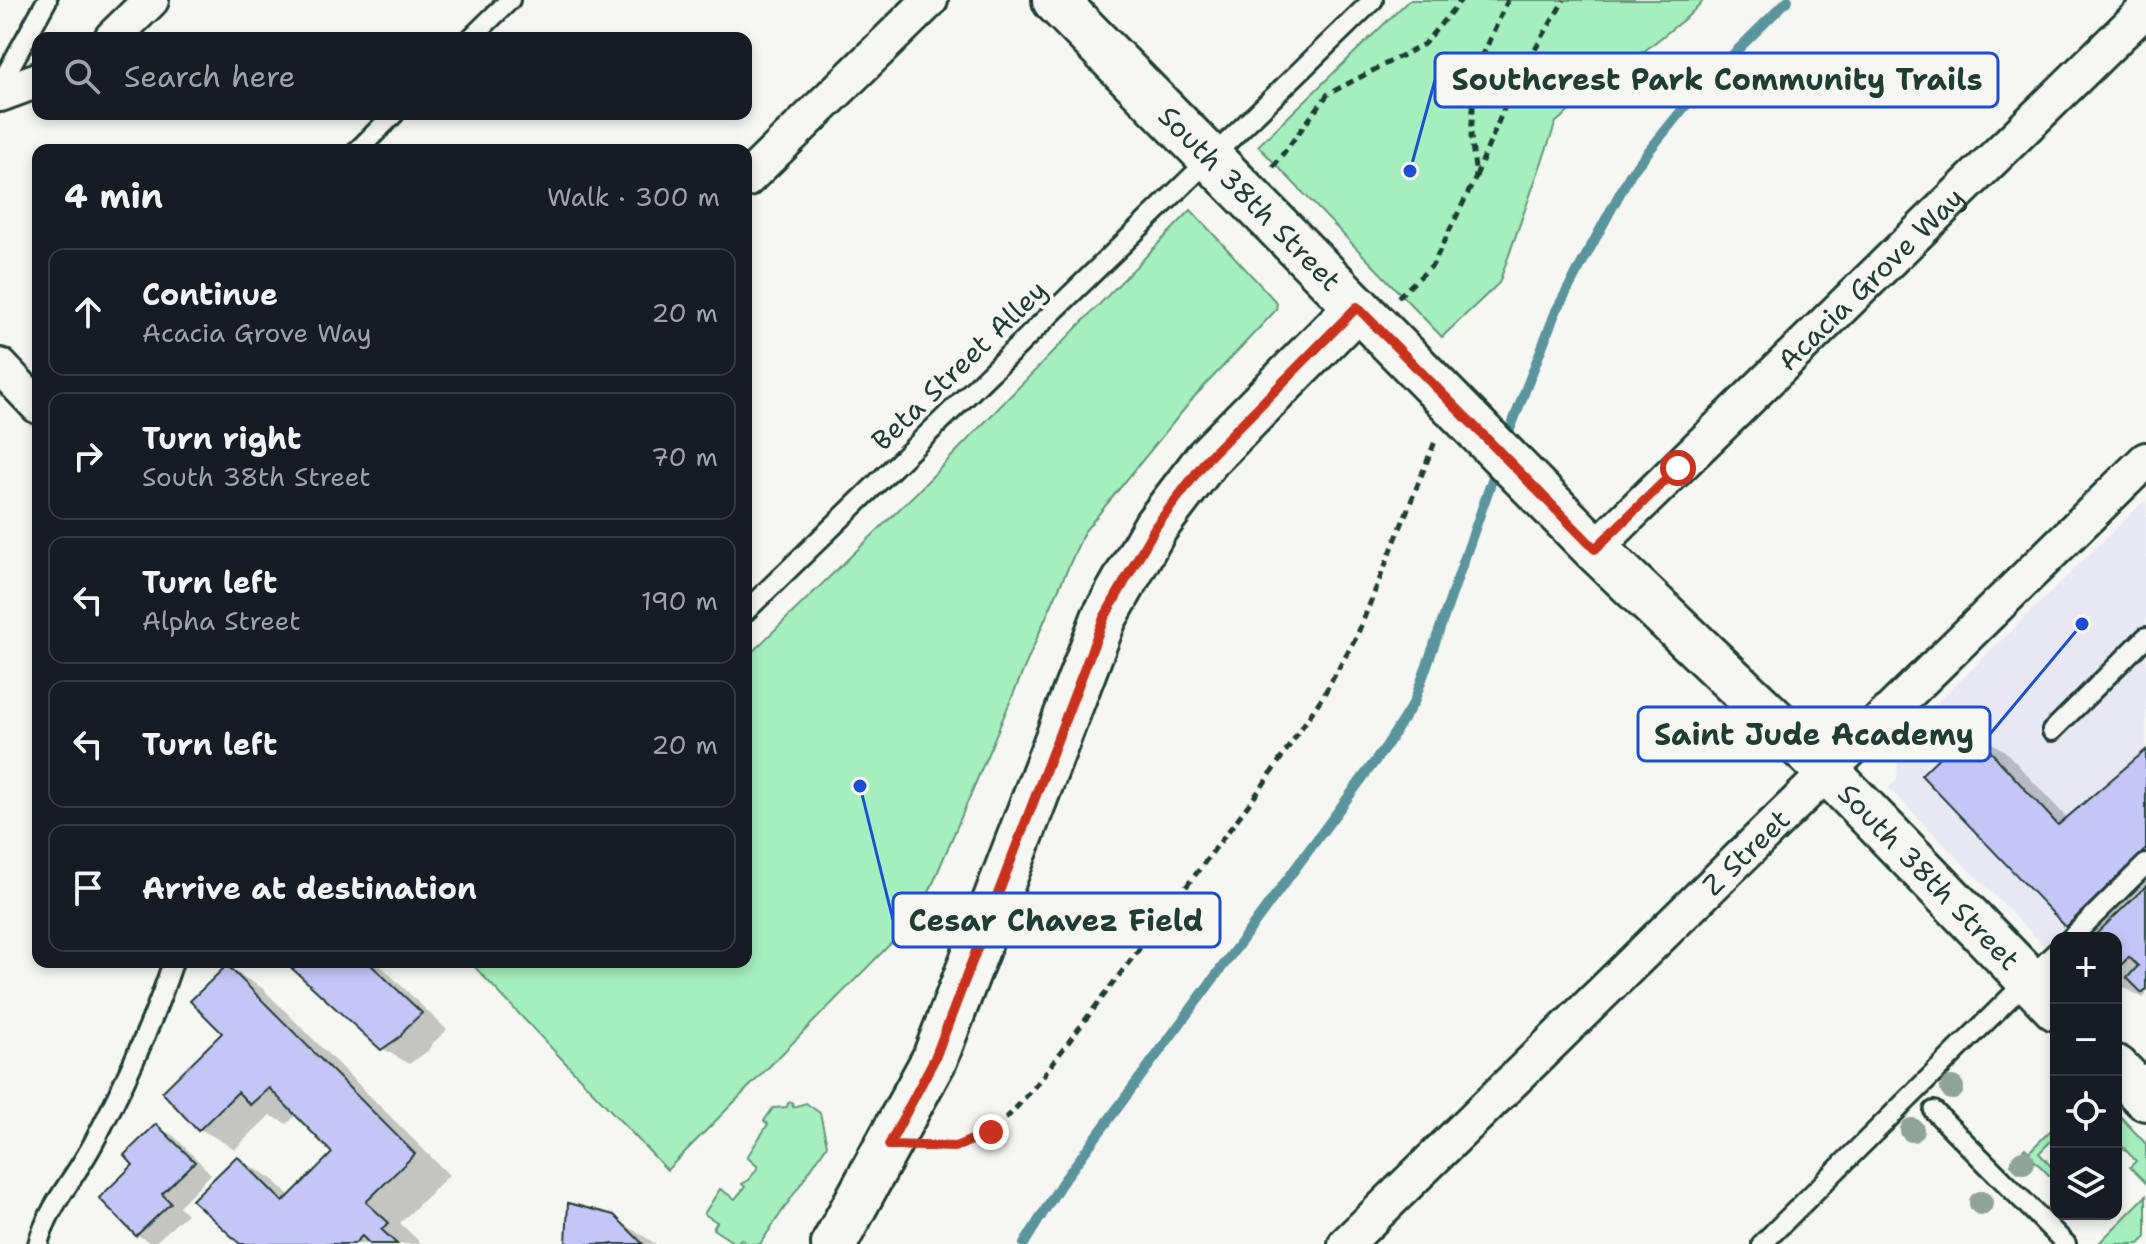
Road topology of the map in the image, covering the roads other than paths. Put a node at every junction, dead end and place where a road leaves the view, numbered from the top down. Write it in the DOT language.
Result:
graph roads {
  1 [pos="47,0"];
  2 [pos="151,0"];
  3 [pos="510,0"];
  4 [pos="930,0"];
  5 [pos="1055,0"];
  6 [pos="1373,0"];
  7 [pos="2146,9"];
  8 [pos="118,32"];
  9 [pos="477,32"];
  10 [pos="32,82"];
  11 [pos="0,85"];
  12 [pos="0,94"];
  13 [pos="388,120"];
  14 [pos="364,144"];
  15 [pos="1210,160"];
  16 [pos="752,174"];
  17 [pos="1364,315"];
  18 [pos="0,366"];
  19 [pos="32,400"];
  20 [pos="2146,460"];
  21 [pos="1595,549"];
  22 [pos="752,605"];
  23 [pos="2146,637"];
  24 [pos="2052,731"];
  25 [pos="1827,771"];
  26 [pos="2146,864"];
  27 [pos="2077,932"];
  28 [pos="171,968"];
  29 [pos="2047,980"];
  30 [pos="2122,1074"];
  31 [pos="2146,1098"];
  32 [pos="1934,1111"];
  33 [pos="38,1244"];
  34 [pos="834,1244"];
  35 [pos="1346,1244"];
  36 [pos="1762,1244"];
  37 [pos="2066,1244"];
  1 -- 11 [label="lane"];
  2 -- 8 [label="street"];
  3 -- 9 [label="lane"];
  4 -- 16 [label="street"];
  5 -- 15 [label="street, South 38th Street"];
  6 -- 15 [label="lane, Beta Street Alley"];
  7 -- 21 [label="street, Acacia Grove Way"];
  10 -- 12 [label="street"];
  13 -- 14 [label="lane"];
  15 -- 17 [label="street, South 38th Street"];
  15 -- 22 [label="lane, Beta Street Alley"];
  17 -- 21 [label="street, South 38th Street"];
  17 -- 34 [label="street"];
  18 -- 19 [label="street"];
  20 -- 25 [label="street, Z Street"];
  21 -- 25 [label="street, South 38th Street"];
  23 -- 24 [label="lane"];
  25 -- 29 [label="street, South 38th Street"];
  25 -- 35 [label="street, Z Street"];
  26 -- 27 [label="lane"];
  28 -- 33 [label="lane"];
  29 -- 36 [label="lane"];
  30 -- 31 [label="street"];
  32 -- 37 [label="lane"];
}
